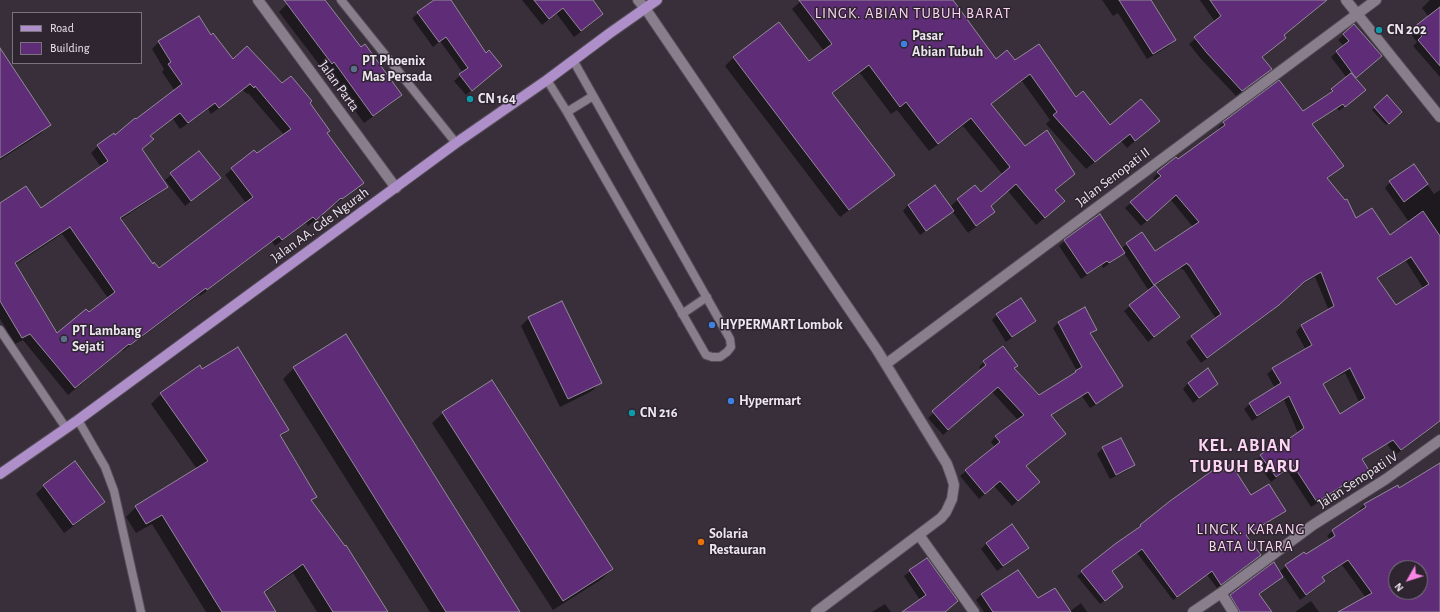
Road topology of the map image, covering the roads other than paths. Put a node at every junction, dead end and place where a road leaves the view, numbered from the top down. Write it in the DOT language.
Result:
graph roads {
  1 [pos="258,0"];
  2 [pos="341,0"];
  3 [pos="638,0"];
  4 [pos="657,0"];
  5 [pos="1346,0"];
  6 [pos="1376,0"];
  7 [pos="645,8"];
  8 [pos="1357,13"];
  9 [pos="573,60"];
  10 [pos="547,80"];
  11 [pos="593,96"];
  12 [pos="567,112"];
  13 [pos="1440,117"];
  14 [pos="456,143"];
  15 [pos="396,188"];
  16 [pos="707,297"];
  17 [pos="682,314"];
  18 [pos="0,330"];
  19 [pos="886,364"];
  20 [pos="78,420"];
  21 [pos="66,428"];
  22 [pos="1440,440"];
  23 [pos="0,474"];
  24 [pos="919,535"];
  25 [pos="1221,593"];
  26 [pos="141,612"];
  27 [pos="816,612"];
  28 [pos="974,612"];
  29 [pos="1193,612"];
  30 [pos="1233,612"];
  1 -- 15 [label="street, Jalan Parta"];
  2 -- 14 [label="lane"];
  3 -- 7 [label="street"];
  4 -- 7 [label="main road, Jalan AA. Gde Ngurah"];
  5 -- 8 [label="street"];
  6 -- 8 [label="street, Jalan Senopati II"];
  7 -- 9 [label="main road, Jalan AA. Gde Ngurah"];
  7 -- 19 [label="street"];
  8 -- 13 [label="street"];
  8 -- 19 [label="street, Jalan Senopati II"];
  9 -- 10 [label="main road, Jalan AA. Gde Ngurah"];
  9 -- 11 [label="lane"];
  10 -- 12 [label="lane"];
  10 -- 14 [label="main road, Jalan AA. Gde Ngurah"];
  11 -- 12 [label="lane"];
  11 -- 16 [label="lane"];
  12 -- 17 [label="lane"];
  14 -- 15 [label="main road, Jalan AA. Gde Ngurah"];
  15 -- 20 [label="main road, Jalan AA. Gde Ngurah"];
  16 -- 17 [label="lane"];
  16 -- 17 [label="lane"];
  18 -- 21 [label="lane"];
  19 -- 24 [label="street"];
  20 -- 21 [label="main road, Jalan AA. Gde Ngurah"];
  20 -- 26 [label="lane"];
  21 -- 23 [label="main road, Jalan AA. Gde Ngurah"];
  22 -- 25 [label="street, Jalan Senopati IV"];
  24 -- 27 [label="street"];
  24 -- 28 [label="street"];
  25 -- 29 [label="street, Jalan Senopati IV"];
  25 -- 30 [label="street"];
}
